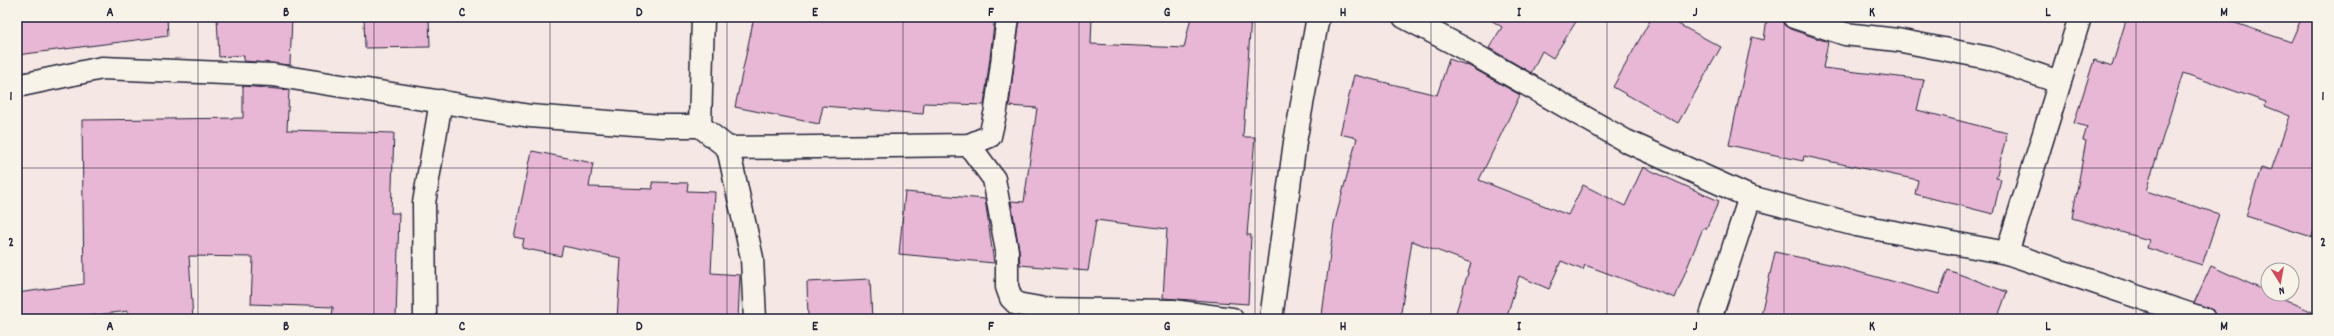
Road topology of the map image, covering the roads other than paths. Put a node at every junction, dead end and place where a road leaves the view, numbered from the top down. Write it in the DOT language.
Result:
graph roads {
  1 [pos="703,17"];
  2 [pos="1008,17"];
  3 [pos="1318,17"];
  4 [pos="1404,17"];
  5 [pos="1794,17"];
  6 [pos="2080,17"];
  7 [pos="2059,82"];
  8 [pos="17,86"];
  9 [pos="441,101"];
  10 [pos="700,126"];
  11 [pos="969,145"];
  12 [pos="728,148"];
  13 [pos="1750,197"];
  14 [pos="2007,253"];
  15 [pos="426,319"];
  16 [pos="755,319"];
  17 [pos="1232,319"];
  18 [pos="1271,319"];
  19 [pos="1710,319"];
  20 [pos="2204,319"];
  1 -- 10 [label="street"];
  2 -- 11 [label="street"];
  3 -- 18 [label="street"];
  4 -- 13 [label="street"];
  5 -- 7 [label="street"];
  6 -- 7 [label="street"];
  7 -- 14 [label="street"];
  8 -- 9 [label="street"];
  9 -- 10 [label="street"];
  9 -- 15 [label="street"];
  10 -- 12 [label="street"];
  11 -- 12 [label="street"];
  11 -- 17 [label="street"];
  12 -- 16 [label="street"];
  13 -- 14 [label="street"];
  13 -- 19 [label="street"];
  14 -- 20 [label="street"];
}
